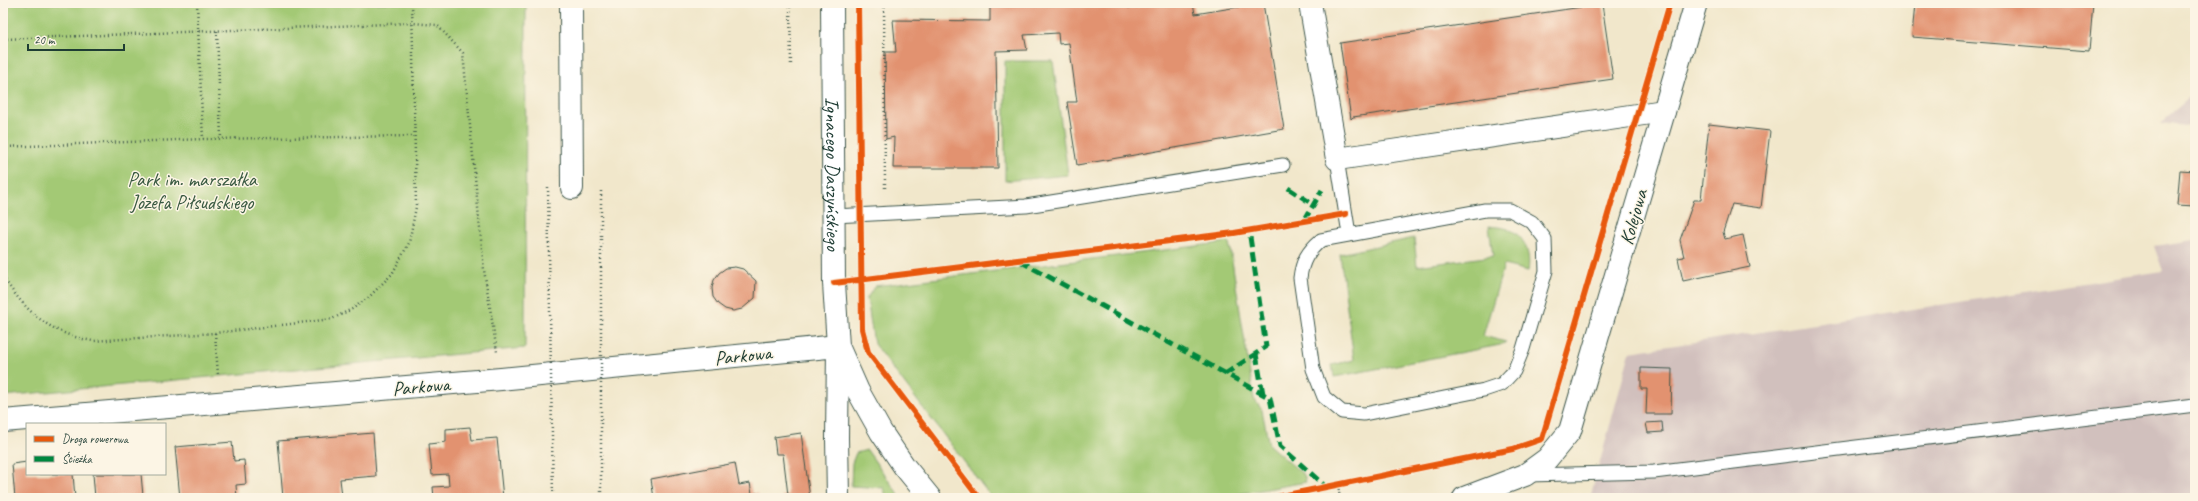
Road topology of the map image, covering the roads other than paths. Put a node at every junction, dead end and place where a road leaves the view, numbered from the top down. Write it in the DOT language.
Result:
graph roads {
  1 [pos="571,3"];
  2 [pos="832,3"];
  3 [pos="1312,3"];
  4 [pos="1696,3"];
  5 [pos="1664,111"];
  6 [pos="1337,159"];
  7 [pos="1284,165"];
  8 [pos="572,188"];
  9 [pos="834,216"];
  10 [pos="1349,234"];
  11 [pos="838,346"];
  12 [pos="2195,406"];
  13 [pos="3,421"];
  14 [pos="1525,476"];
  15 [pos="838,498"];
  16 [pos="930,498"];
  17 [pos="1464,498"];
  1 -- 8 [label="street"];
  2 -- 9 [label="street, Ignacego Daszyńskiego"];
  3 -- 6 [label="street"];
  4 -- 5 [label="street, Kolejowa"];
  5 -- 6 [label="street"];
  5 -- 14 [label="street, Kolejowa"];
  6 -- 10 [label="lane"];
  7 -- 9 [label="lane"];
  9 -- 11 [label="street, Ignacego Daszyńskiego"];
  10 -- 10 [label="lane"];
  11 -- 13 [label="street, Parkowa"];
  11 -- 15 [label="street, Ignacego Daszyńskiego"];
  11 -- 16 [label="street, Ignacego Daszyńskiego"];
  12 -- 14 [label="lane"];
  14 -- 17 [label="street"];
}
